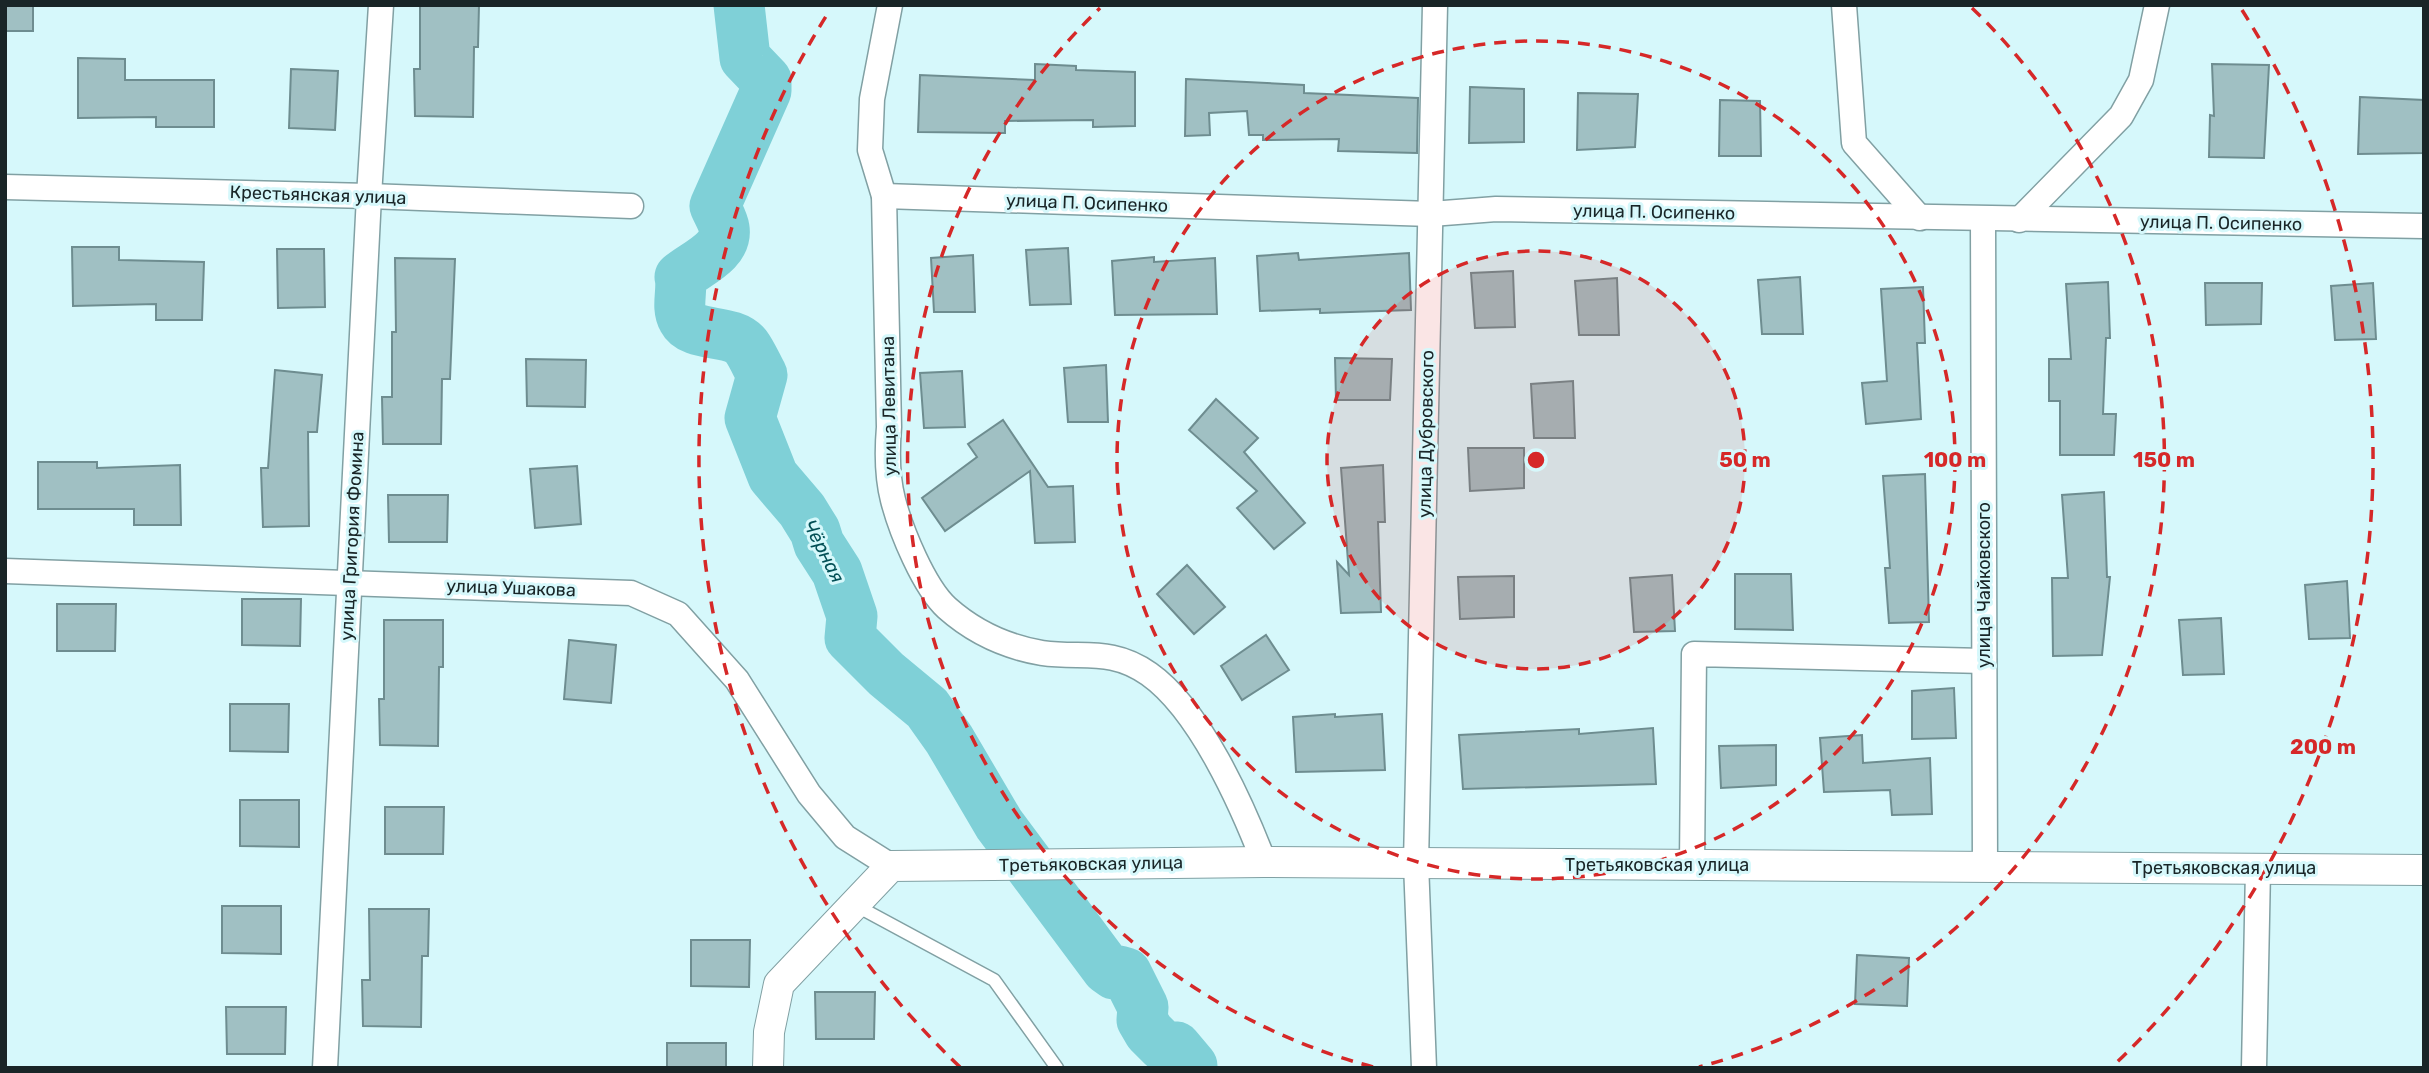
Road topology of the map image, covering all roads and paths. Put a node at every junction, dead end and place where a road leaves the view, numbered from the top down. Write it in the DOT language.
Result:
graph roads {
  1 [pos="381,5"];
  2 [pos="890,5"];
  3 [pos="1435,5"];
  4 [pos="1844,5"];
  5 [pos="2157,5"];
  6 [pos="5,187"];
  7 [pos="369,196"];
  8 [pos="884,196"];
  9 [pos="631,206"];
  10 [pos="1432,214"];
  11 [pos="1920,218"];
  12 [pos="1983,219"];
  13 [pos="2019,220"];
  14 [pos="2424,226"];
  15 [pos="5,571"];
  16 [pos="350,582"];
  17 [pos="1984,661"];
  18 [pos="1264,862"];
  19 [pos="1416,863"];
  20 [pos="1692,865"];
  21 [pos="891,866"];
  22 [pos="1985,866"];
  23 [pos="2258,869"];
  24 [pos="2424,870"];
  25 [pos="855,905"];
  26 [pos="325,1068"];
  27 [pos="768,1068"];
  28 [pos="1057,1068"];
  29 [pos="1424,1068"];
  30 [pos="2254,1068"];
  1 -- 7 [label="street, улица Григория Фомина"];
  2 -- 8 [label="street, улица Левитана"];
  3 -- 10 [label="street, улица Дубровского"];
  4 -- 11 [label="street"];
  5 -- 13 [label="street"];
  6 -- 7 [label="street, Крестьянская улица"];
  7 -- 9 [label="street, Крестьянская улица"];
  7 -- 16 [label="street, улица Григория Фомина"];
  8 -- 10 [label="street, улица П. Осипенко"];
  8 -- 18 [label="street, улица Левитана"];
  10 -- 11 [label="street, улица П. Осипенко"];
  10 -- 19 [label="street, улица Дубровского"];
  11 -- 12 [label="street, улица П. Осипенко"];
  12 -- 13 [label="street, улица П. Осипенко"];
  12 -- 17 [label="street, улица Чайковского"];
  13 -- 14 [label="street, улица П. Осипенко"];
  15 -- 16 [label="street, улица Ушакова"];
  16 -- 21 [label="street, улица Ушакова"];
  16 -- 26 [label="street, улица Григория Фомина"];
  17 -- 20 [label="street"];
  17 -- 22 [label="street, улица Чайковского"];
  18 -- 19 [label="street, Третьяковская улица"];
  18 -- 21 [label="street, Третьяковская улица"];
  19 -- 20 [label="street, Третьяковская улица"];
  19 -- 29 [label="street, улица Дубровского"];
  20 -- 22 [label="street, Третьяковская улица"];
  21 -- 25 [label="street"];
  22 -- 23 [label="street, Третьяковская улица"];
  23 -- 24 [label="street, Третьяковская улица"];
  23 -- 30 [label="street"];
  25 -- 27 [label="street"];
  25 -- 28 [label="lane"];
}
